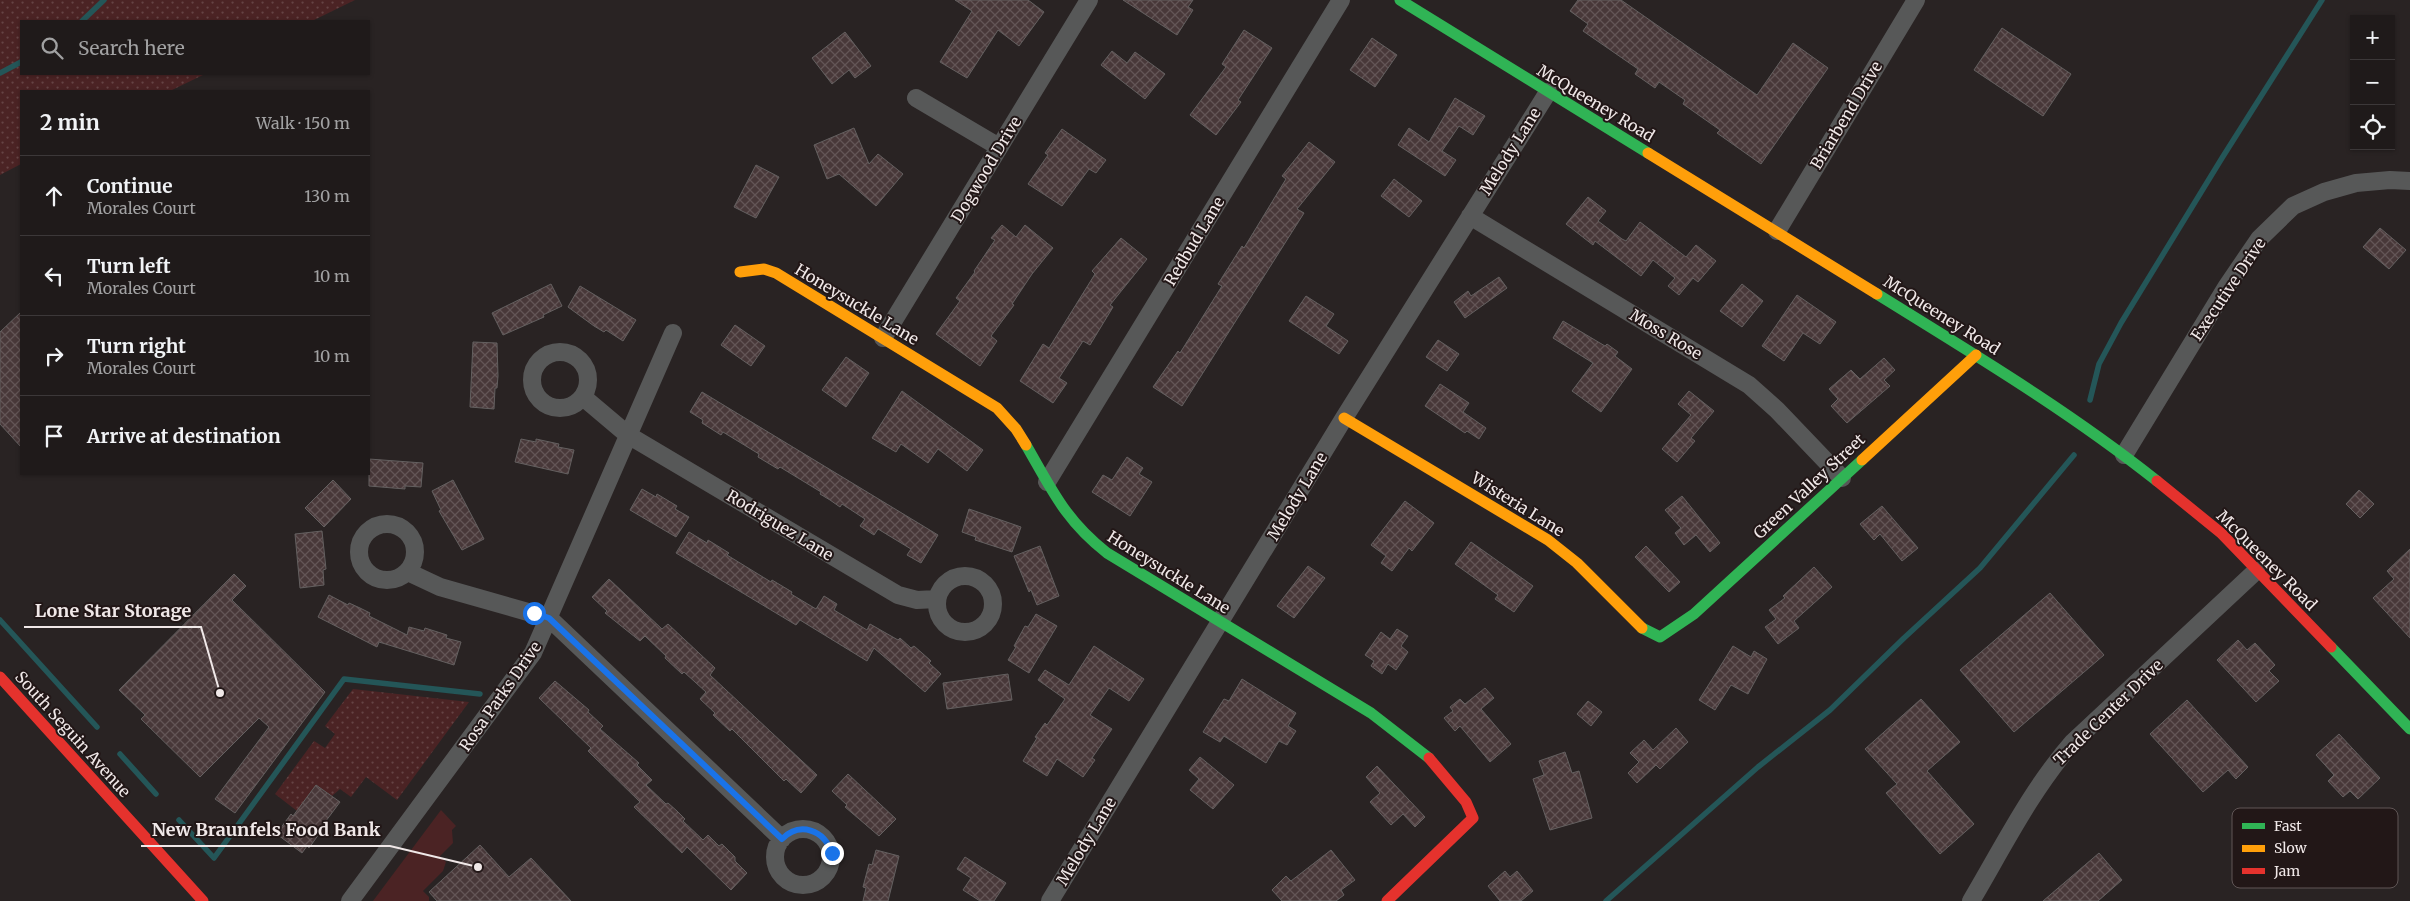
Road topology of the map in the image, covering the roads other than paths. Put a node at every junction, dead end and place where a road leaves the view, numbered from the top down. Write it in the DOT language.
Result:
graph roads {
  1 [pos="1089,0"];
  2 [pos="1341,0"];
  3 [pos="1400,0"];
  4 [pos="1916,0"];
  5 [pos="1548,92"];
  6 [pos="916,98"];
  7 [pos="999,147"];
  8 [pos="2410,181"];
  9 [pos="1470,216"];
  10 [pos="1776,231"];
  11 [pos="740,272"];
  12 [pos="673,332"];
  13 [pos="883,338"];
  14 [pos="1976,355"];
  15 [pos="583,396"];
  16 [pos="1344,418"];
  17 [pos="628,435"];
  18 [pos="2124,455"];
  19 [pos="1842,478"];
  20 [pos="1047,482"];
  21 [pos="2256,571"];
  22 [pos="408,572"];
  23 [pos="937,599"];
  24 [pos="549,618"];
  25 [pos="1219,622"];
  26 [pos="1660,637"];
  27 [pos="0,677"];
  28 [pos="2410,729"];
  29 [pos="782,839"];
  30 [pos="203,901"];
  31 [pos="350,901"];
  32 [pos="1050,901"];
  33 [pos="1387,901"];
  34 [pos="1972,901"];
  1 -- 7 [label="street, Dogwood Drive"];
  2 -- 20 [label="street, Redbud Lane"];
  3 -- 5 [label="street, McQueeney Road"];
  4 -- 10 [label="street, Briarbend Drive"];
  5 -- 9 [label="street, Melody Lane"];
  5 -- 10 [label="street, McQueeney Road"];
  6 -- 7 [label="street"];
  7 -- 13 [label="street, Dogwood Drive"];
  8 -- 18 [label="street, Executive Drive"];
  9 -- 16 [label="street, Melody Lane"];
  9 -- 19 [label="street, Moss Rose"];
  10 -- 14 [label="street, McQueeney Road"];
  11 -- 13 [label="street, Honeysuckle Lane"];
  12 -- 17 [label="street, Rosa Parks Drive"];
  13 -- 20 [label="street, Honeysuckle Lane"];
  14 -- 18 [label="street, McQueeney Road"];
  14 -- 19 [label="street, Green Valley Street"];
  15 -- 17 [label="street, Rodriguez Lane"];
  16 -- 25 [label="street, Melody Lane"];
  16 -- 26 [label="street, Wisteria Lane"];
  17 -- 23 [label="street, Rodriguez Lane"];
  17 -- 24 [label="street, Rosa Parks Drive"];
  18 -- 21 [label="street, McQueeney Road"];
  19 -- 26 [label="street, Green Valley Street"];
  20 -- 25 [label="street, Honeysuckle Lane"];
  21 -- 28 [label="street, McQueeney Road"];
  21 -- 34 [label="street, Trade Center Drive"];
  22 -- 24 [label="street"];
  24 -- 29 [label="street"];
  24 -- 31 [label="street, Rosa Parks Drive"];
  25 -- 32 [label="street, Melody Lane"];
  25 -- 33 [label="street, Honeysuckle Lane"];
  27 -- 30 [label="street, South Seguin Avenue"];
}
